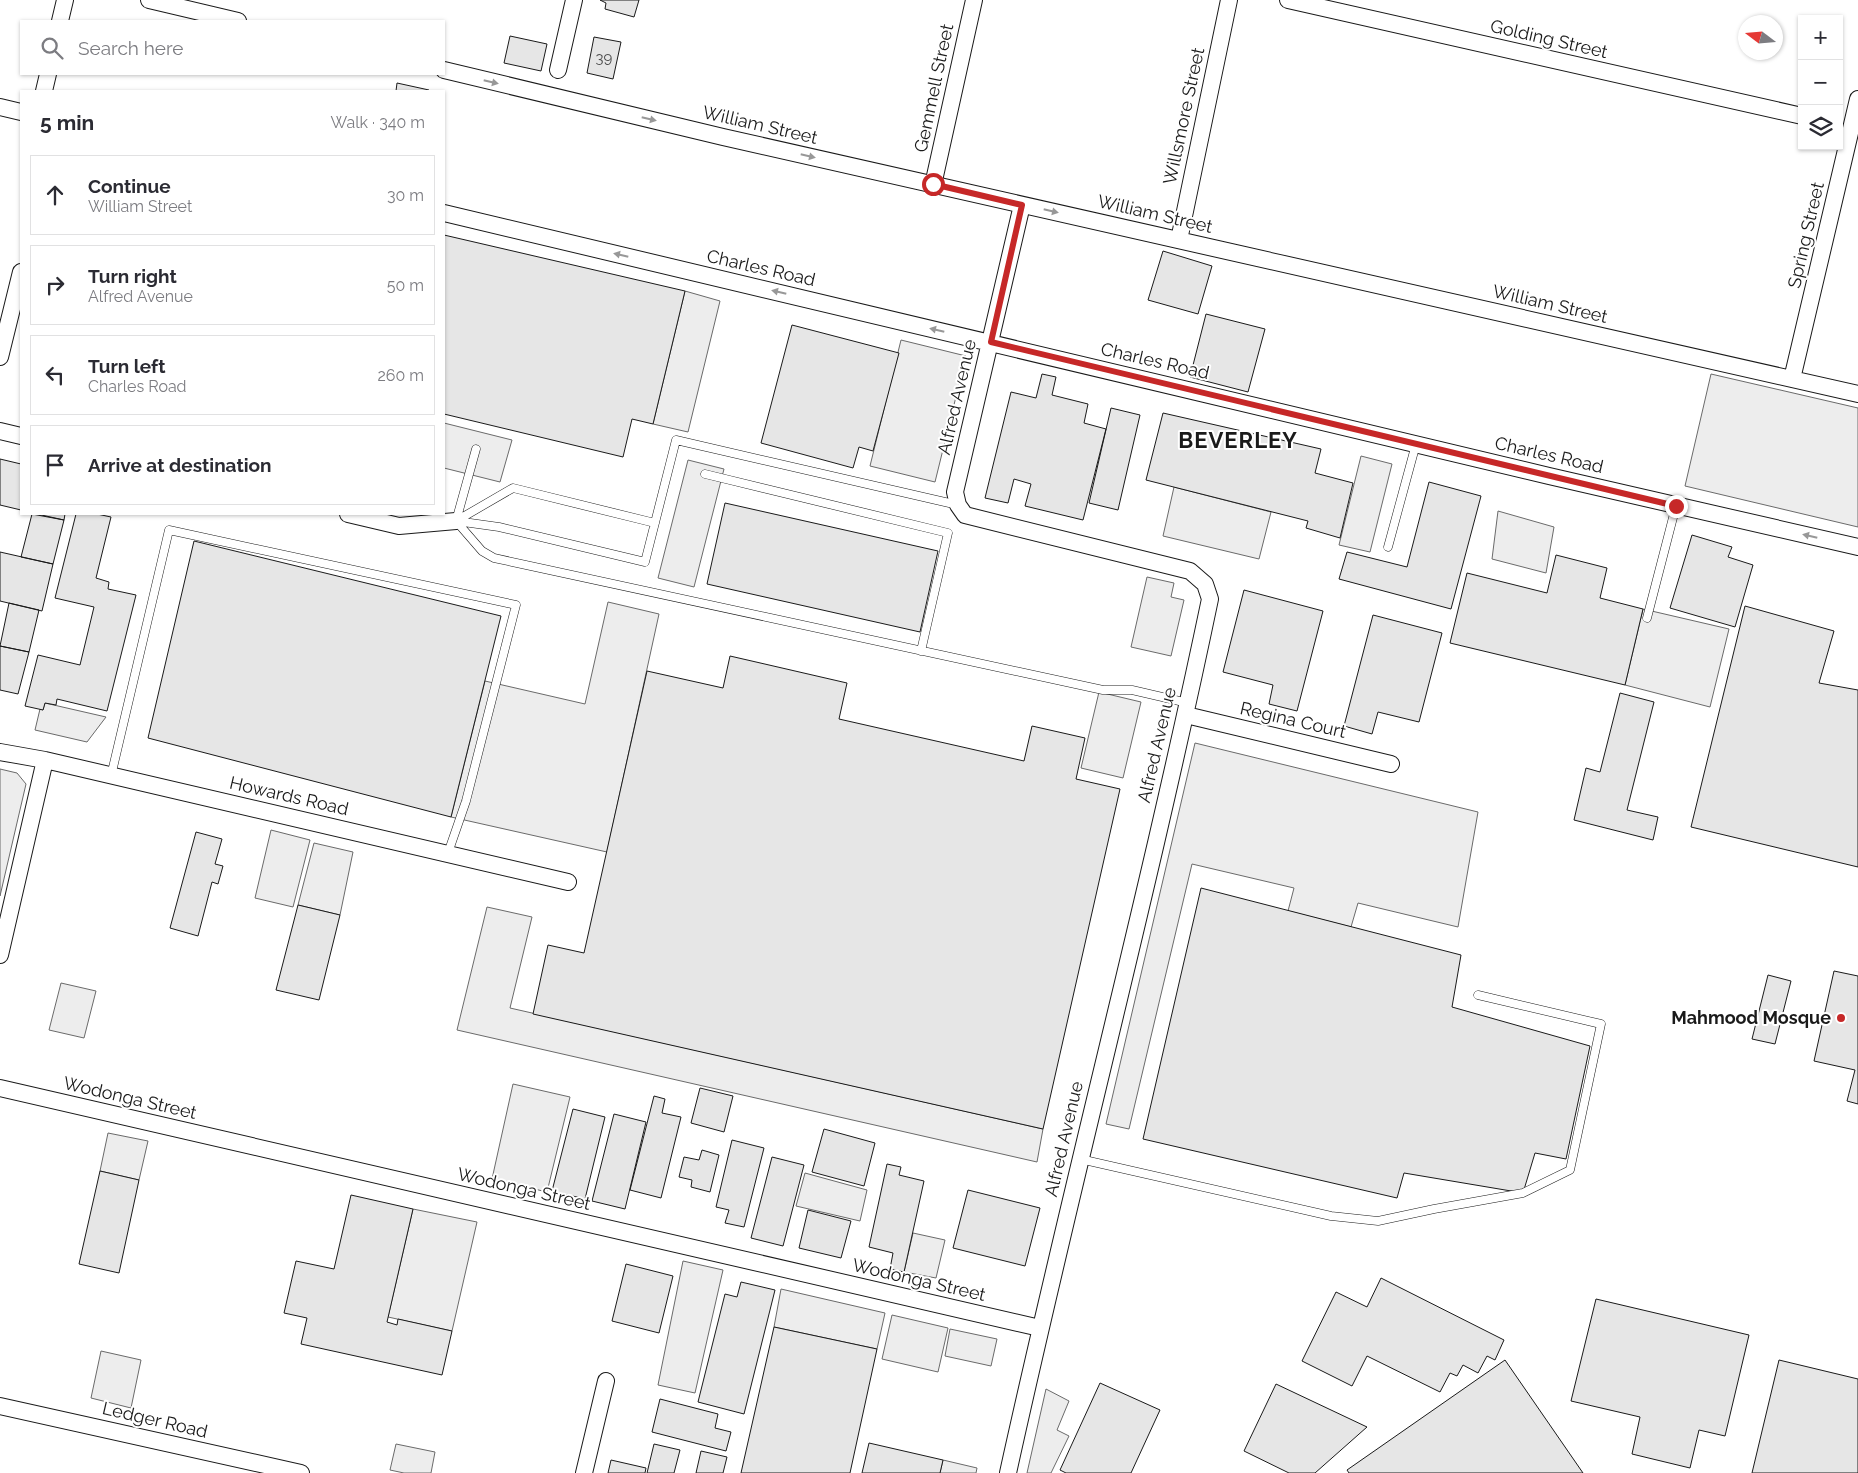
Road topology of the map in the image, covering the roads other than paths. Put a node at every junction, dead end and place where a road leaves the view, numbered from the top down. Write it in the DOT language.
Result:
graph roads {
  1 [pos="65,0"];
  2 [pos="149,0"];
  3 [pos="574,0"];
  4 [pos="974,0"];
  5 [pos="1228,0"];
  6 [pos="1288,0"];
  7 [pos="60,20"];
  8 [pos="234,20"];
  9 [pos="445,70"];
  10 [pos="558,70"];
  11 [pos="48,75"];
  12 [pos="44,90"];
  13 [pos="1858,100"];
  14 [pos="0,107"];
  15 [pos="20,112"];
  16 [pos="1798,115"];
  17 [pos="1850,127"];
  18 [pos="933,184"];
  19 [pos="1022,205"];
  20 [pos="445,213"];
  21 [pos="1179,240"];
  22 [pos="20,276"];
  23 [pos="991,342"];
  24 [pos="0,357"];
  25 [pos="1792,379"];
  26 [pos="1858,394"];
  27 [pos="0,431"];
  28 [pos="20,436"];
  29 [pos="1416,444"];
  30 [pos="476,449"];
  31 [pos="705,474"];
  32 [pos="958,505"];
  33 [pos="1676,506"];
  34 [pos="354,515"];
  35 [pos="456,521"];
  36 [pos="655,523"];
  37 [pos="1388,547"];
  38 [pos="1858,547"];
  39 [pos="1647,618"];
  40 [pos="921,651"];
  41 [pos="1187,709"];
  42 [pos="0,752"];
  43 [pos="45,760"];
  44 [pos="1391,764"];
  45 [pos="111,776"];
  46 [pos="448,853"];
  47 [pos="568,882"];
  48 [pos="0,955"];
  49 [pos="1478,995"];
  50 [pos="0,1088"];
  51 [pos="1080,1159"];
  52 [pos="1040,1328"];
  53 [pos="606,1381"];
  54 [pos="0,1406"];
  55 [pos="244,1467"];
  56 [pos="302,1473"];
  57 [pos="584,1473"];
  58 [pos="1008,1473"];
  1 -- 7 [label="street"];
  2 -- 8 [label="street"];
  3 -- 10 [label="street"];
  4 -- 18 [label="street, Gemmell Street"];
  5 -- 21 [label="street, Willsmore Street"];
  6 -- 16 [label="street, Golding Street"];
  9 -- 18 [label="street, William Street, one-way"];
  11 -- 12 [label="street"];
  13 -- 17 [label="street, Spring Street"];
  14 -- 15 [label="street"];
  17 -- 25 [label="street, Spring Street"];
  18 -- 19 [label="street, William Street"];
  19 -- 21 [label="street, William Street, one-way"];
  19 -- 23 [label="street, Alfred Avenue"];
  23 -- 20 [label="street, Charles Road, one-way"];
  21 -- 25 [label="street, William Street"];
  22 -- 24 [label="street"];
  23 -- 29 [label="street, Charles Road"];
  23 -- 32 [label="street, Alfred Avenue"];
  25 -- 26 [label="street, William Street"];
  27 -- 28 [label="street"];
  29 -- 33 [label="street, Charles Road"];
  29 -- 37 [label="lane"];
  30 -- 35 [label="lane"];
  31 -- 40 [label="lane"];
  32 -- 36 [label="lane"];
  32 -- 41 [label="street, Alfred Avenue"];
  38 -- 33 [label="street, Charles Road, one-way"];
  33 -- 39 [label="lane"];
  34 -- 35 [label="street"];
  35 -- 36 [label="lane"];
  35 -- 36 [label="lane"];
  35 -- 40 [label="lane"];
  40 -- 41 [label="lane"];
  41 -- 44 [label="street, Regina Court"];
  41 -- 51 [label="street, Alfred Avenue"];
  42 -- 43 [label="street, Howards Road"];
  43 -- 45 [label="street, Howards Road"];
  43 -- 48 [label="street"];
  45 -- 46 [label="street, Howards Road"];
  45 -- 46 [label="lane"];
  46 -- 47 [label="street, Howards Road"];
  49 -- 51 [label="lane"];
  50 -- 52 [label="street, Wodonga Street"];
  51 -- 52 [label="street, Alfred Avenue"];
  52 -- 58 [label="street, Alfred Avenue"];
  53 -- 57 [label="street"];
  54 -- 55 [label="street, Ledger Road"];
  55 -- 56 [label="street, Ledger Road"];
}
